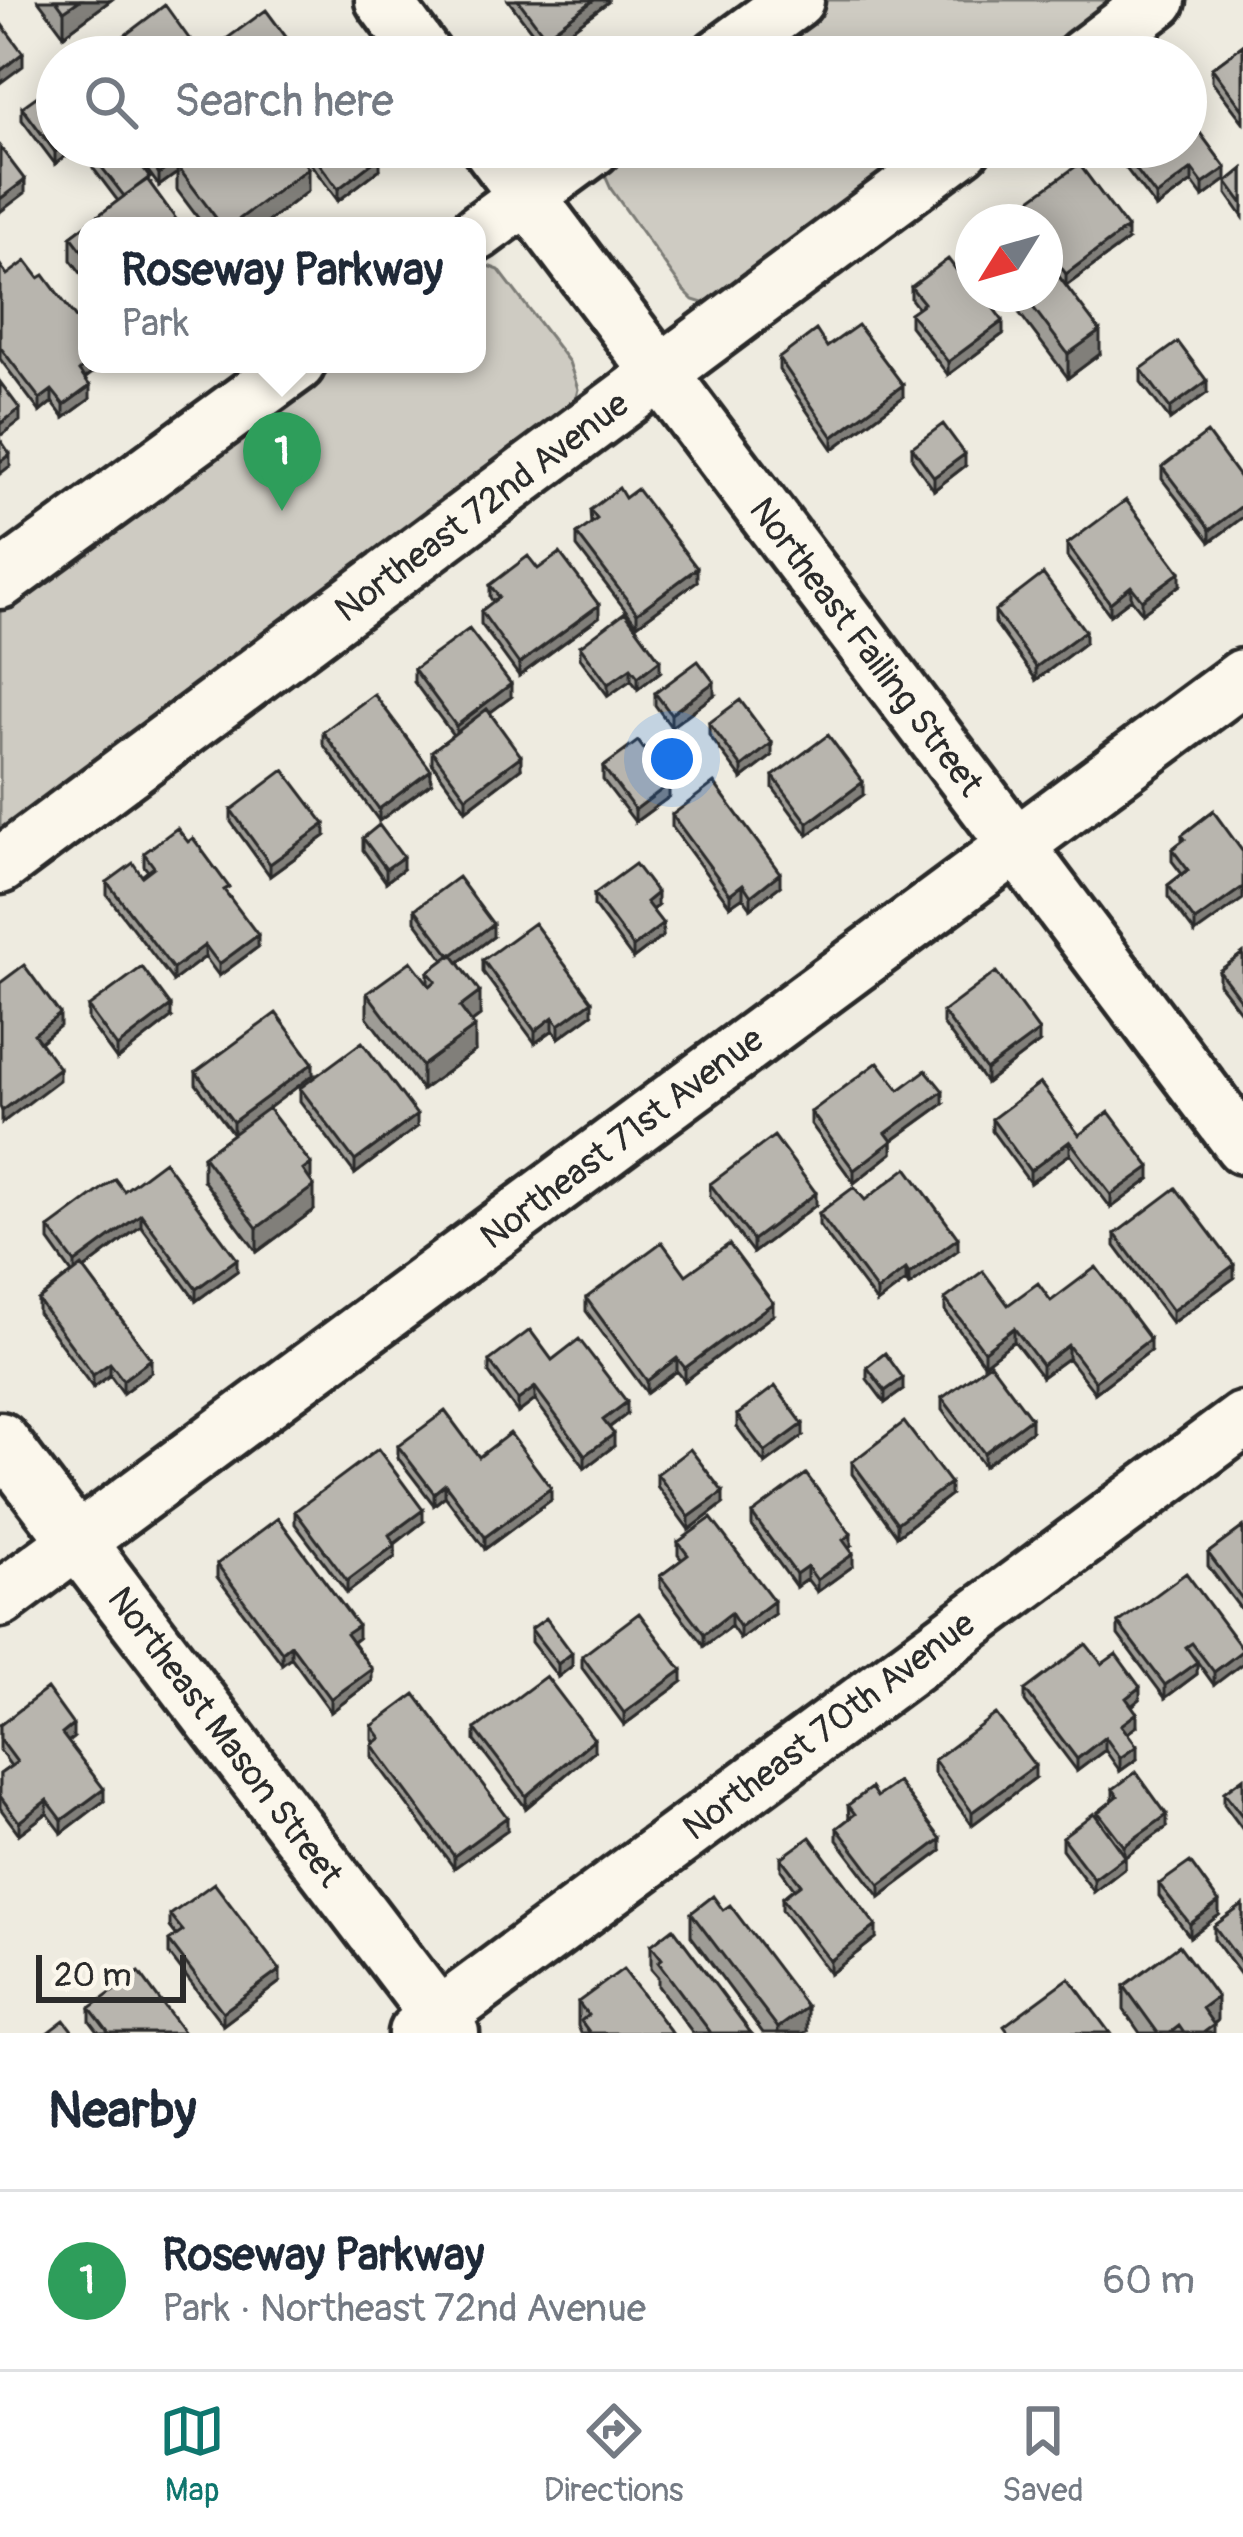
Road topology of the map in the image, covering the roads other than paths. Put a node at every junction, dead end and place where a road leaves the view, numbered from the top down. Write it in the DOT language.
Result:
graph roads {
  1 [pos="383,0"];
  2 [pos="796,0"];
  3 [pos="1158,0"];
  4 [pos="410,36"];
  5 [pos="747,36"];
  6 [pos="1111,36"];
  7 [pos="506,168"];
  8 [pos="566,168"];
  9 [pos="935,168"];
  10 [pos="527,197"];
  11 [pos="486,227"];
  12 [pos="285,373"];
  13 [pos="659,375"];
  14 [pos="0,581"];
  15 [pos="1243,677"];
  16 [pos="1017,846"];
  17 [pos="0,866"];
  18 [pos="1243,1146"];
  19 [pos="1243,1420"];
  20 [pos="0,1440"];
  21 [pos="76,1542"];
  22 [pos="0,1599"];
  23 [pos="435,2028"];
  1 -- 4 [label="street"];
  2 -- 5 [label="street"];
  3 -- 6 [label="street"];
  7 -- 10 [label="street, Northeast Failing Street"];
  8 -- 10 [label="street"];
  9 -- 13 [label="street, Northeast 72nd Avenue"];
  10 -- 11 [label="street"];
  10 -- 13 [label="street, Northeast Failing Street"];
  12 -- 14 [label="street"];
  13 -- 16 [label="street, Northeast Failing Street"];
  13 -- 17 [label="street, Northeast 72nd Avenue"];
  15 -- 16 [label="street, Northeast 71st Avenue"];
  16 -- 18 [label="street, Northeast Failing Street"];
  16 -- 21 [label="street, Northeast 71st Avenue"];
  19 -- 23 [label="street, Northeast 70th Avenue"];
  20 -- 21 [label="street, Northeast Mason Street"];
  21 -- 22 [label="street, Northeast 71st Avenue"];
  21 -- 23 [label="street, Northeast Mason Street"];
}
